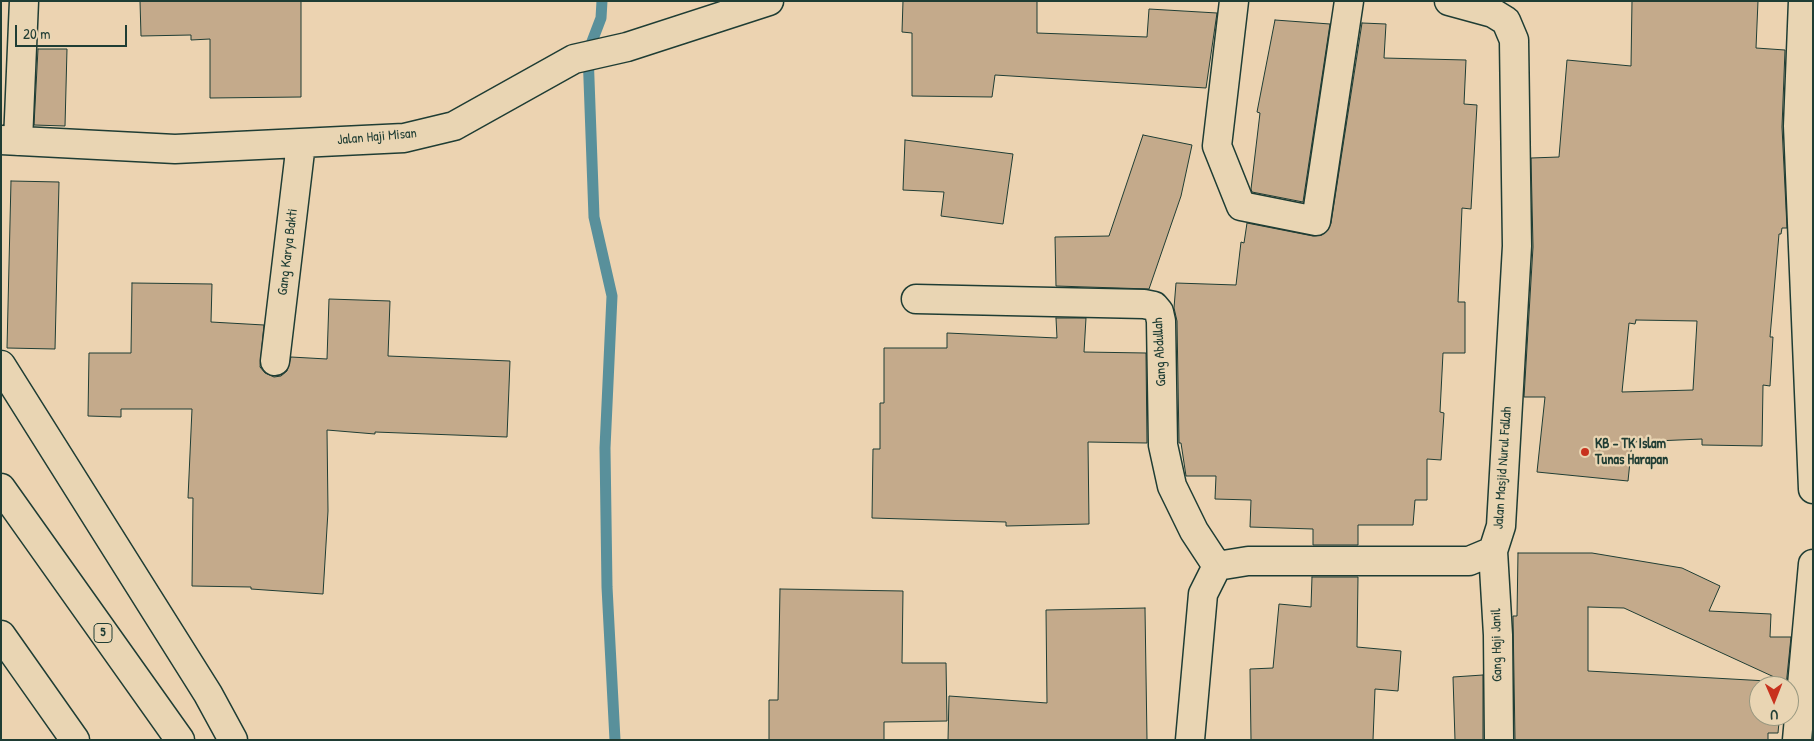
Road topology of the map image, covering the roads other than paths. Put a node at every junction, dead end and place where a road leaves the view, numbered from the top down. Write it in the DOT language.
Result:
graph roads {
  1 [pos="24,1"];
  2 [pos="769,1"];
  3 [pos="1234,1"];
  4 [pos="1349,1"];
  5 [pos="1449,1"];
  6 [pos="1804,1"];
  7 [pos="1805,126"];
  8 [pos="10,141"];
  9 [pos="301,143"];
  10 [pos="916,299"];
  11 [pos="275,361"];
  12 [pos="1,365"];
  13 [pos="1,488"];
  14 [pos="1813,489"];
  15 [pos="1493,551"];
  16 [pos="1813,564"];
  17 [pos="1217,566"];
  18 [pos="1,635"];
  19 [pos="1802,732"];
  20 [pos="75,740"];
  21 [pos="180,740"];
  22 [pos="233,740"];
  23 [pos="1190,740"];
  24 [pos="1499,740"];
  1 -- 8 [label="main road, Jalan Haji Misan"];
  2 -- 9 [label="main road, Jalan Haji Misan"];
  3 -- 4 [label="main road"];
  5 -- 15 [label="main road, Jalan Masjid Nurul Fallah"];
  6 -- 7 [label="main road"];
  7 -- 14 [label="main road"];
  8 -- 9 [label="main road, Jalan Haji Misan"];
  9 -- 11 [label="main road, Gang Karya Bakti"];
  10 -- 17 [label="main road, Gang Abdullah"];
  12 -- 22 [label="main road"];
  13 -- 21 [label="main road, 5"];
  15 -- 17 [label="main road"];
  15 -- 24 [label="main road, Gang Haji Janil"];
  16 -- 19 [label="main road"];
  17 -- 23 [label="main road"];
  18 -- 20 [label="main road"];
}
